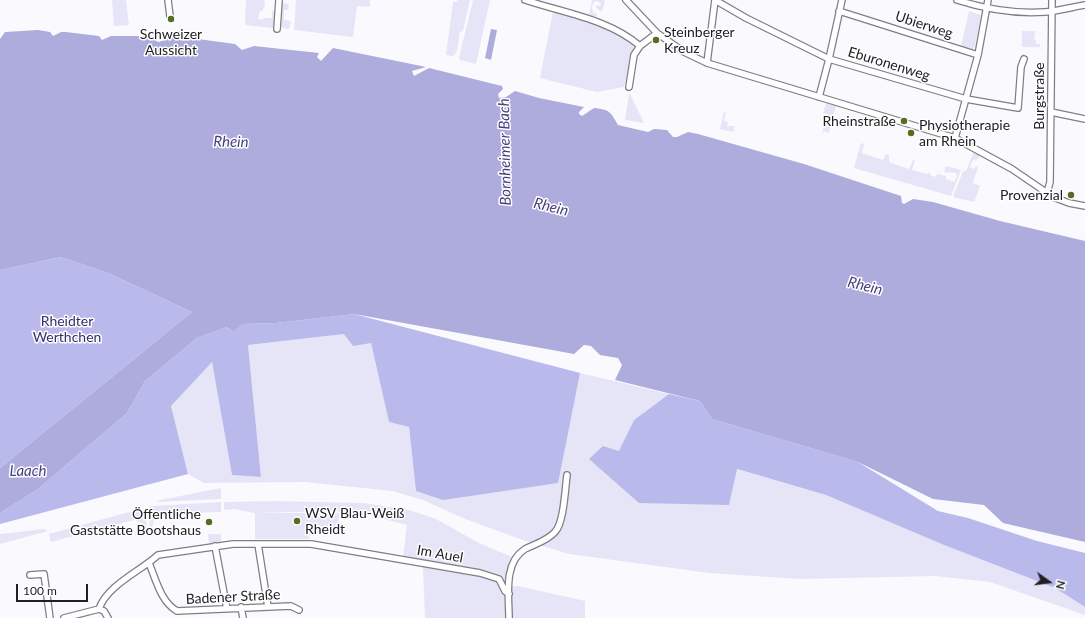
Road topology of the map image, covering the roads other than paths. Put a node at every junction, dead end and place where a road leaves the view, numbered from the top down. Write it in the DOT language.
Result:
graph roads {
  1 [pos="168,0"];
  2 [pos="279,0"];
  3 [pos="525,0"];
  4 [pos="626,0"];
  5 [pos="715,0"];
  6 [pos="842,0"];
  7 [pos="957,0"];
  8 [pos="988,0"];
  9 [pos="1052,0"];
  10 [pos="1085,5"];
  11 [pos="987,9"];
  12 [pos="1053,10"];
  13 [pos="839,11"];
  14 [pos="170,16"];
  15 [pos="277,29"];
  16 [pos="657,33"];
  17 [pos="640,46"];
  18 [pos="978,55"];
  19 [pos="829,58"];
  20 [pos="1024,59"];
  21 [pos="707,63"];
  22 [pos="628,87"];
  23 [pos="819,97"];
  24 [pos="966,99"];
  25 [pos="1051,112"];
  26 [pos="1085,119"];
  27 [pos="955,138"];
  28 [pos="1047,193"];
  29 [pos="1085,206"];
  30 [pos="567,475"];
  31 [pos="258,544"];
  32 [pos="215,546"];
  33 [pos="149,563"];
  34 [pos="30,575"];
  35 [pos="509,594"];
  36 [pos="241,607"];
  37 [pos="268,607"];
  38 [pos="99,609"];
  39 [pos="227,609"];
  40 [pos="299,610"];
  41 [pos="50,618"];
  42 [pos="64,618"];
  43 [pos="108,618"];
  44 [pos="243,618"];
  45 [pos="510,618"];
  1 -- 14 [label="street"];
  2 -- 15 [label="street"];
  3 -- 17 [label="street"];
  4 -- 16 [label="street"];
  5 -- 19 [label="street, Eburonenweg"];
  5 -- 21 [label="street"];
  6 -- 13 [label="street"];
  7 -- 11 [label="street"];
  8 -- 11 [label="street"];
  9 -- 12 [label="street, Burgstraße"];
  10 -- 12 [label="street"];
  11 -- 12 [label="street"];
  11 -- 18 [label="street"];
  12 -- 25 [label="street, Burgstraße"];
  13 -- 18 [label="street, Ubierweg"];
  13 -- 19 [label="street"];
  16 -- 17 [label="street"];
  16 -- 21 [label="street"];
  17 -- 22 [label="street"];
  18 -- 24 [label="street"];
  19 -- 23 [label="street"];
  19 -- 24 [label="street, Eburonenweg"];
  20 -- 24 [label="street, Eburonenweg"];
  21 -- 23 [label="street"];
  23 -- 27 [label="street"];
  24 -- 27 [label="street"];
  25 -- 26 [label="street"];
  25 -- 28 [label="street, Burgstraße"];
  27 -- 28 [label="street"];
  28 -- 29 [label="street"];
  30 -- 35 [label="street"];
  31 -- 32 [label="street, Im Auel"];
  31 -- 35 [label="street, Im Auel"];
  31 -- 37 [label="street"];
  32 -- 33 [label="street, Im Auel"];
  32 -- 39 [label="street"];
  33 -- 38 [label="street, Im Auel"];
  33 -- 39 [label="street, Badener Straße"];
  34 -- 41 [label="street"];
  35 -- 45 [label="street"];
  36 -- 37 [label="street, Badener Straße"];
  36 -- 39 [label="street, Badener Straße"];
  36 -- 44 [label="street"];
  37 -- 40 [label="street, Badener Straße"];
  38 -- 42 [label="street"];
  38 -- 43 [label="street"];
}
